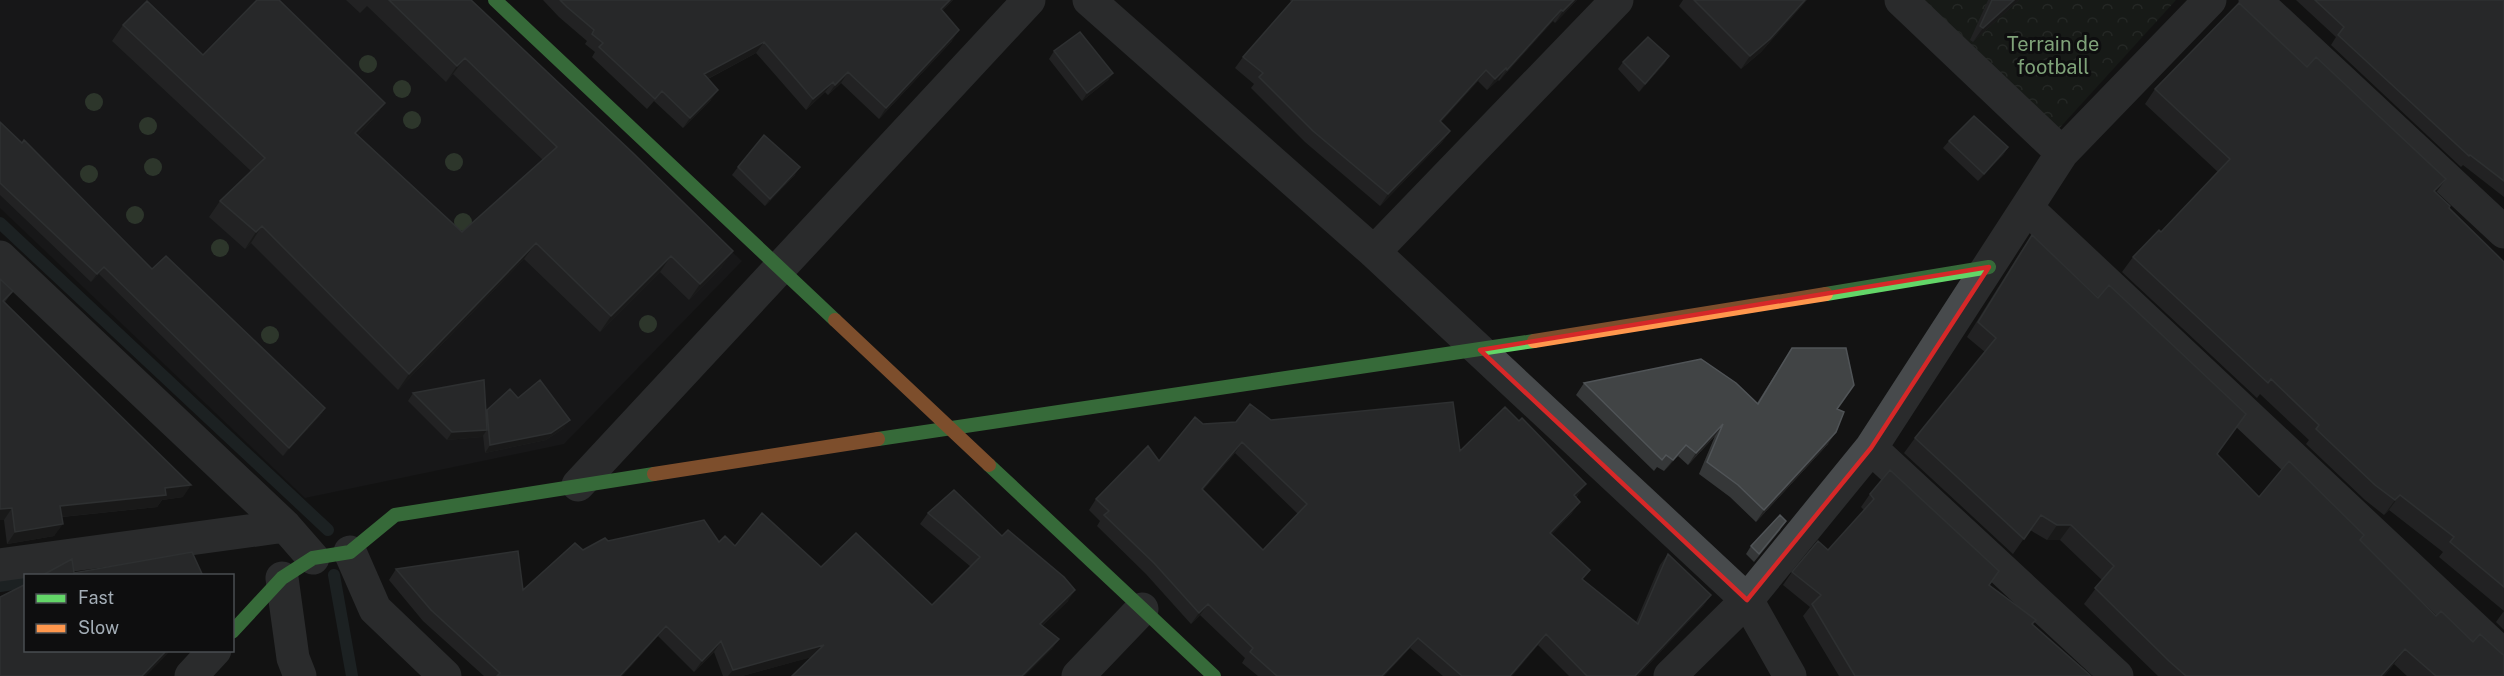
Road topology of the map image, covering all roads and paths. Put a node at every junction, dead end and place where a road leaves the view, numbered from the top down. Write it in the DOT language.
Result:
graph roads {
  1 [pos="495,0"];
  2 [pos="1029,0"];
  3 [pos="1089,0"];
  4 [pos="1617,0"];
  5 [pos="1901,0"];
  6 [pos="2210,0"];
  7 [pos="2255,0"];
  8 [pos="2062,153"];
  9 [pos="2027,208"];
  10 [pos="2504,232"];
  11 [pos="1374,252"];
  12 [pos="0,256"];
  13 [pos="1989,267"];
  14 [pos="781,270"];
  15 [pos="1480,350"];
  16 [pos="950,428"];
  17 [pos="1871,448"];
  18 [pos="578,485"];
  19 [pos="285,526"];
  20 [pos="350,552"];
  21 [pos="313,558"];
  22 [pos="0,565"];
  23 [pos="282,578"];
  24 [pos="1747,600"];
  25 [pos="1142,609"];
  26 [pos="234,630"];
  27 [pos="214,652"];
  28 [pos="2504,656"];
  29 [pos="191,676"];
  30 [pos="300,676"];
  31 [pos="445,676"];
  32 [pos="1078,676"];
  33 [pos="1214,676"];
  34 [pos="1670,676"];
  35 [pos="1790,676"];
  36 [pos="2117,676"];
  1 -- 14 [label="street"];
  2 -- 14 [label="street"];
  3 -- 11 [label="street"];
  4 -- 11 [label="street"];
  5 -- 8 [label="street"];
  6 -- 8 [label="street"];
  7 -- 10 [label="street"];
  8 -- 9 [label="street"];
  9 -- 13 [label="street"];
  9 -- 28 [label="street"];
  11 -- 15 [label="street"];
  12 -- 19 [label="street"];
  13 -- 15 [label="street"];
  13 -- 17 [label="street"];
  14 -- 16 [label="street"];
  14 -- 18 [label="street"];
  15 -- 16 [label="street"];
  15 -- 24 [label="street"];
  16 -- 18 [label="street"];
  16 -- 25 [label="street"];
  17 -- 24 [label="street"];
  17 -- 36 [label="street"];
  18 -- 20 [label="street"];
  19 -- 21 [label="street"];
  19 -- 22 [label="street"];
  20 -- 21 [label="street"];
  20 -- 31 [label="street"];
  21 -- 23 [label="street"];
  23 -- 26 [label="street"];
  23 -- 30 [label="street"];
  24 -- 34 [label="street"];
  24 -- 35 [label="street"];
  25 -- 32 [label="street"];
  25 -- 33 [label="street"];
  27 -- 29 [label="street"];
}
